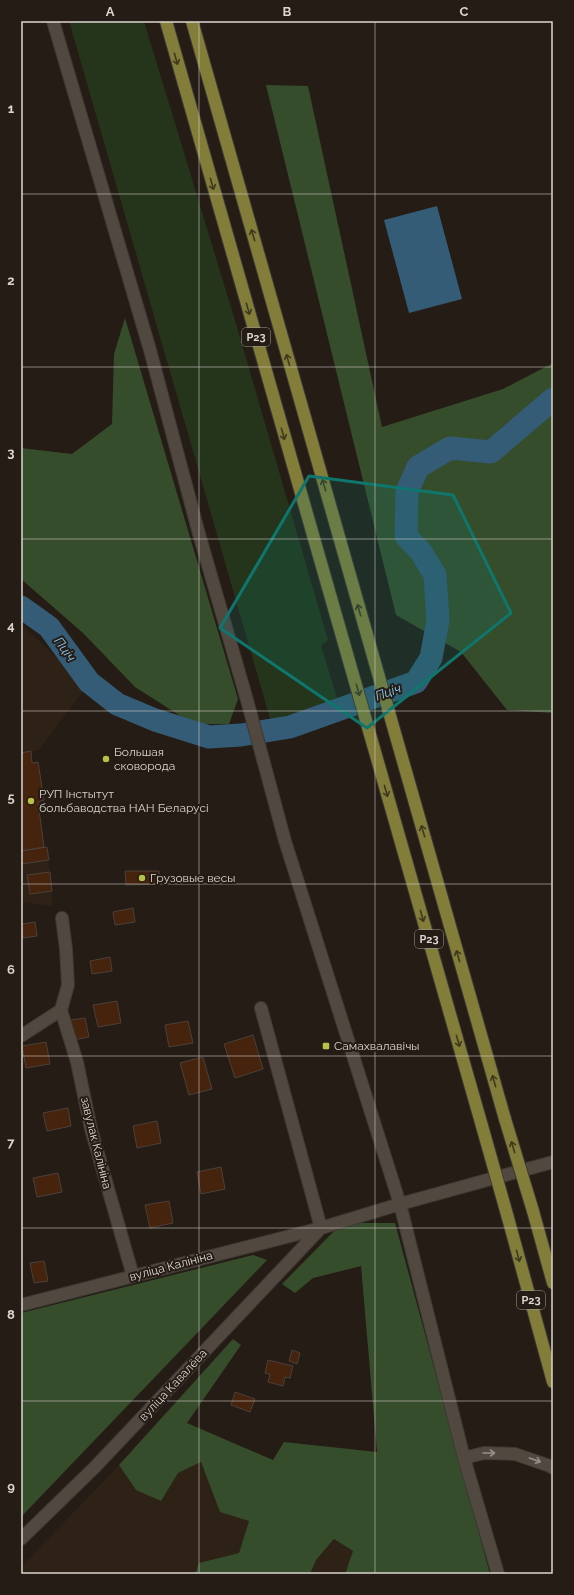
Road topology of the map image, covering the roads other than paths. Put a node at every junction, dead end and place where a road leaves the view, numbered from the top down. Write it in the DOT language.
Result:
graph roads {
  1 [pos="53,21"];
  2 [pos="166,21"];
  3 [pos="192,21"];
  4 [pos="62,918"];
  5 [pos="261,1008"];
  6 [pos="61,1010"];
  7 [pos="21,1036"];
  8 [pos="553,1162"];
  9 [pos="400,1204"];
  10 [pos="321,1228"];
  11 [pos="133,1276"];
  12 [pos="553,1283"];
  13 [pos="21,1304"];
  14 [pos="553,1382"];
  15 [pos="464,1458"];
  16 [pos="553,1468"];
  17 [pos="21,1539"];
  18 [pos="498,1574"];
  1 -- 9 [label="street"];
  2 -- 14 [label="highway, Р23, one-way, bridge"];
  12 -- 3 [label="highway, Р23, one-way, bridge"];
  4 -- 6 [label="street"];
  5 -- 10 [label="street"];
  6 -- 7 [label="street"];
  6 -- 11 [label="street, завулак Калініна"];
  8 -- 9 [label="street, вуліца Калініна"];
  9 -- 10 [label="street, вуліца Калініна"];
  9 -- 15 [label="street"];
  10 -- 11 [label="street, вуліца Калініна"];
  10 -- 17 [label="street, вуліца Кавалёва"];
  11 -- 13 [label="street, вуліца Калініна"];
  15 -- 16 [label="street, one-way"];
  15 -- 18 [label="street"];
}
